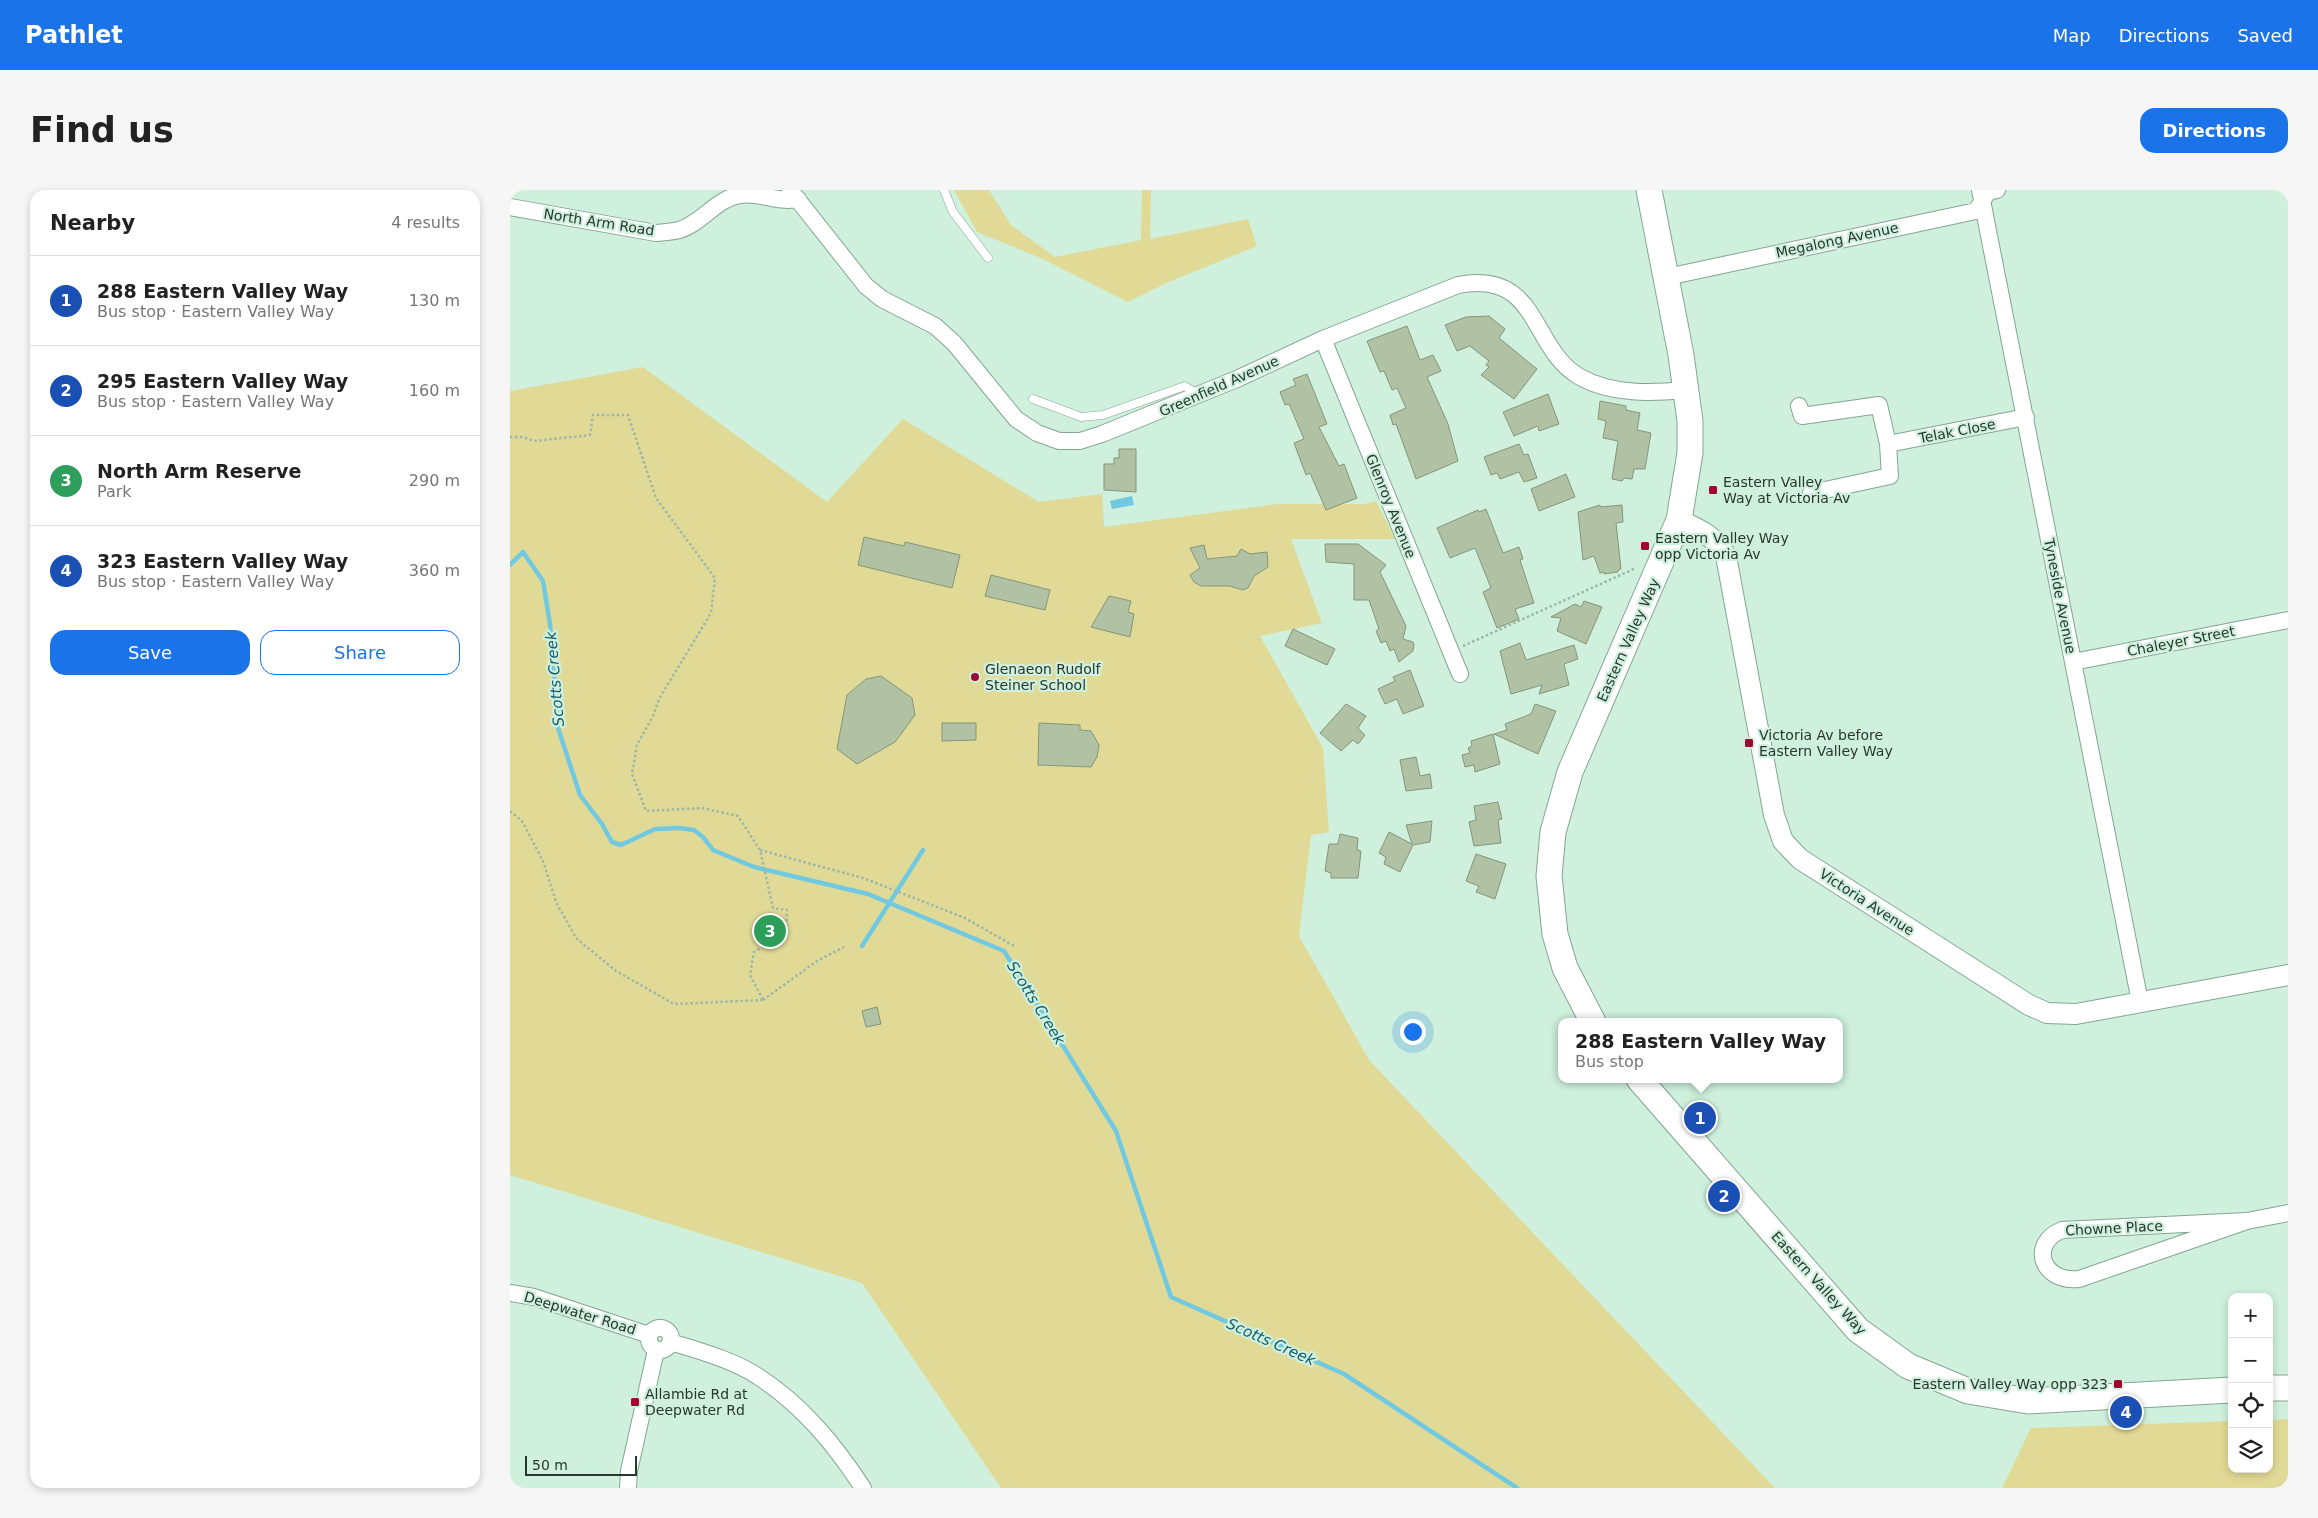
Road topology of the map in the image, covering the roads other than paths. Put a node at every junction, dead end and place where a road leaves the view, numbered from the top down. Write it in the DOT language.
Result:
graph roads {
  1 [pos="944,190"];
  2 [pos="1649,190"];
  3 [pos="1997,190"];
  4 [pos="794,194"];
  5 [pos="1981,195"];
  6 [pos="510,207"];
  7 [pos="988,258"];
  8 [pos="1667,278"];
  9 [pos="1323,339"];
  10 [pos="1686,390"];
  11 [pos="1199,395"];
  12 [pos="1033,399"];
  13 [pos="1799,406"];
  14 [pos="2026,417"];
  15 [pos="1888,444"];
  16 [pos="1811,492"];
  17 [pos="1679,520"];
  18 [pos="2288,620"];
  19 [pos="2073,662"];
  20 [pos="1460,674"];
  21 [pos="2288,975"];
  22 [pos="2140,1002"];
  23 [pos="1591,1018"];
  24 [pos="1642,1083"];
  25 [pos="2288,1214"];
  26 [pos="2247,1221"];
  27 [pos="510,1293"];
  28 [pos="652,1343"];
  29 [pos="2273,1388"];
  30 [pos="2288,1388"];
  31 [pos="2228,1390"];
  32 [pos="628,1488"];
  33 [pos="863,1488"];
  1 -- 7 [label="lane"];
  2 -- 8 [label="main road, Eastern Valley Way"];
  3 -- 5 [label="street, Megalong Avenue"];
  4 -- 6 [label="street, North Arm Road"];
  4 -- 11 [label="street, Greenfield Avenue"];
  5 -- 8 [label="street, Megalong Avenue"];
  5 -- 14 [label="street, Tyneside Avenue"];
  8 -- 10 [label="main road, Eastern Valley Way"];
  9 -- 10 [label="street, Greenfield Avenue"];
  9 -- 11 [label="street, Greenfield Avenue"];
  9 -- 20 [label="street, Glenroy Avenue"];
  10 -- 17 [label="main road, Eastern Valley Way"];
  11 -- 12 [label="lane"];
  13 -- 15 [label="street"];
  14 -- 15 [label="street, Telak Close"];
  14 -- 19 [label="street, Tyneside Avenue"];
  15 -- 16 [label="street"];
  17 -- 22 [label="street, Victoria Avenue"];
  17 -- 23 [label="main road, Eastern Valley Way"];
  18 -- 19 [label="street, Chaleyer Street"];
  19 -- 22 [label="street, Tyneside Avenue"];
  21 -- 22 [label="street, Victoria Avenue"];
  24 -- 31 [label="main road, Eastern Valley Way"];
  25 -- 26 [label="street, Chowne Place"];
  26 -- 26 [label="street, Chowne Place"];
  27 -- 28 [label="street, Deepwater Road"];
  28 -- 32 [label="street"];
  28 -- 33 [label="street"];
  29 -- 30 [label="main road"];
}
